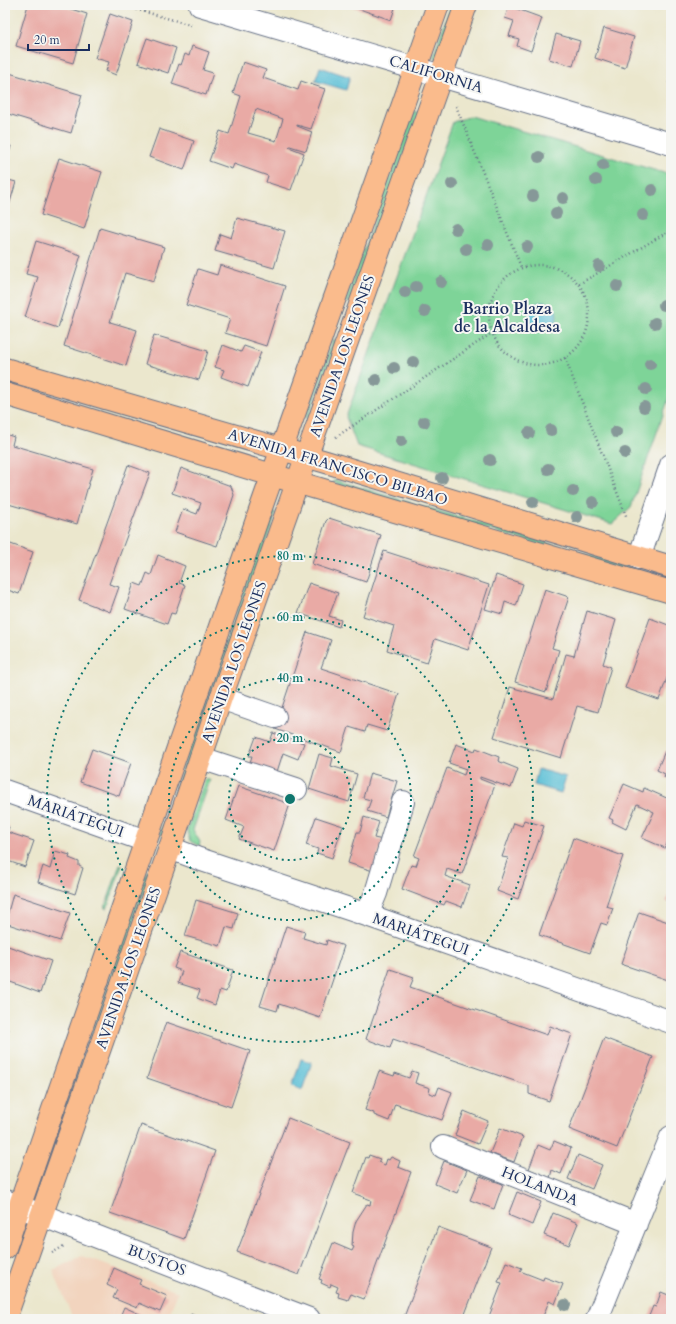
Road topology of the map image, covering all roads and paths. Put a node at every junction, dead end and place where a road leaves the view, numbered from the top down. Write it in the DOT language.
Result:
graph roads {
  1 [pos="200,5"];
  2 [pos="438,5"];
  3 [pos="466,5"];
  4 [pos="416,68"];
  5 [pos="441,75"];
  6 [pos="456,106"];
  7 [pos="671,144"];
  8 [pos="671,230"];
  9 [pos="521,267"];
  10 [pos="579,284"];
  11 [pos="492,332"];
  12 [pos="565,358"];
  13 [pos="5,369"];
  14 [pos="5,394"];
  15 [pos="334,439"];
  16 [pos="281,450"];
  17 [pos="306,457"];
  18 [pos="671,464"];
  19 [pos="272,475"];
  20 [pos="297,482"];
  21 [pos="627,518"];
  22 [pos="639,558"];
  23 [pos="671,567"];
  24 [pos="671,592"];
  25 [pos="221,698"];
  26 [pos="275,717"];
  27 [pos="201,758"];
  28 [pos="296,789"];
  29 [pos="5,791"];
  30 [pos="403,802"];
  31 [pos="146,841"];
  32 [pos="170,848"];
  33 [pos="367,915"];
  34 [pos="671,1022"];
  35 [pos="671,1138"];
  36 [pos="443,1147"];
  37 [pos="12,1204"];
  38 [pos="40,1215"];
  39 [pos="636,1224"];
  40 [pos="66,1245"];
  41 [pos="5,1248"];
  42 [pos="52,1253"];
  43 [pos="5,1319"];
  44 [pos="309,1319"];
  45 [pos="596,1319"];
  1 -- 4 [label="street, CALIFORNIA"];
  2 -- 4 [label="main road, AVENIDA LOS LEONES"];
  3 -- 5 [label="main road, AVENIDA LOS LEONES"];
  4 -- 5 [label="street, CALIFORNIA"];
  4 -- 16 [label="main road, AVENIDA LOS LEONES"];
  5 -- 7 [label="street, CALIFORNIA"];
  5 -- 17 [label="main road, AVENIDA LOS LEONES"];
  6 -- 9 [label="path"];
  8 -- 10 [label="path"];
  9 -- 10 [label="path"];
  9 -- 11 [label="path"];
  10 -- 12 [label="path"];
  11 -- 12 [label="path"];
  11 -- 15 [label="path"];
  12 -- 21 [label="path"];
  13 -- 16 [label="main road, AVENIDA FRANCISCO BILBAO"];
  14 -- 19 [label="main road, AVENIDA FRANCISCO BILBAO"];
  16 -- 17 [label="main road, AVENIDA FRANCISCO BILBAO"];
  16 -- 19 [label="main road, AVENIDA LOS LEONES"];
  17 -- 20 [label="main road, AVENIDA LOS LEONES"];
  17 -- 22 [label="main road, AVENIDA FRANCISCO BILBAO"];
  18 -- 22 [label="street"];
  19 -- 20 [label="main road, AVENIDA FRANCISCO BILBAO"];
  19 -- 31 [label="main road, AVENIDA LOS LEONES"];
  20 -- 24 [label="main road, AVENIDA FRANCISCO BILBAO"];
  20 -- 25 [label="main road, AVENIDA LOS LEONES"];
  22 -- 23 [label="main road, AVENIDA FRANCISCO BILBAO"];
  25 -- 26 [label="street"];
  25 -- 27 [label="main road, AVENIDA LOS LEONES"];
  27 -- 28 [label="street"];
  27 -- 32 [label="main road, AVENIDA LOS LEONES"];
  29 -- 31 [label="street, MARIÁTEGUI"];
  30 -- 33 [label="street"];
  31 -- 37 [label="main road, AVENIDA LOS LEONES"];
  32 -- 33 [label="street, MARIÁTEGUI"];
  32 -- 38 [label="main road, AVENIDA LOS LEONES"];
  33 -- 34 [label="street, MARIÁTEGUI"];
  35 -- 39 [label="street"];
  36 -- 39 [label="street, HOLANDA"];
  37 -- 38 [label="street, BUSTOS"];
  37 -- 41 [label="main road, AVENIDA LOS LEONES"];
  38 -- 43 [label="main road, AVENIDA LOS LEONES"];
  38 -- 44 [label="street, BUSTOS"];
  39 -- 45 [label="street"];
  40 -- 42 [label="path"];
}
